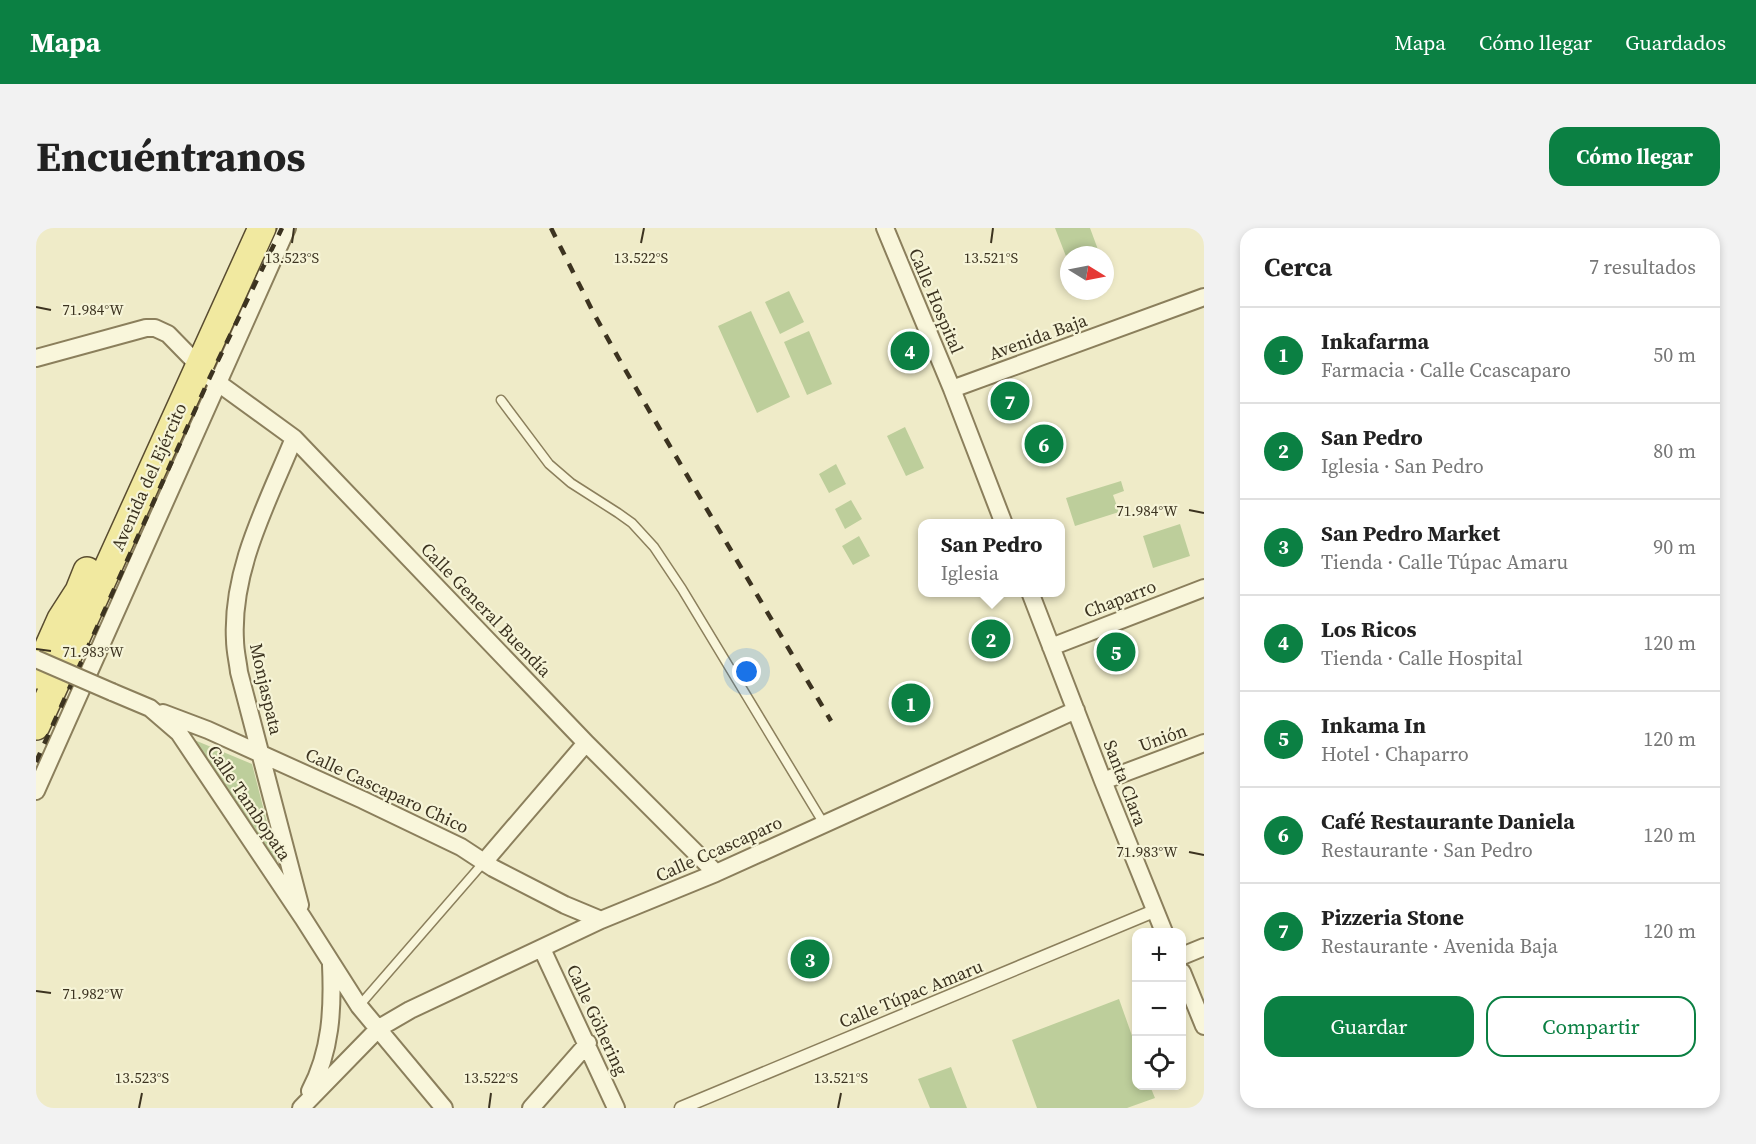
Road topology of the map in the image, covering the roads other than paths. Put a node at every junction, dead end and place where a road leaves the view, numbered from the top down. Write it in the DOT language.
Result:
graph roads {
  1 [pos="242,228"];
  2 [pos="262,228"];
  3 [pos="287,228"];
  4 [pos="885,228"];
  5 [pos="1204,297"];
  6 [pos="36,358"];
  7 [pos="192,359"];
  8 [pos="219,384"];
  9 [pos="952,388"];
  10 [pos="501,400"];
  11 [pos="294,438"];
  12 [pos="1002,519"];
  13 [pos="1204,588"];
  14 [pos="79,591"];
  15 [pos="1032,597"];
  16 [pos="1051,647"];
  17 [pos="36,659"];
  18 [pos="36,675"];
  19 [pos="36,698"];
  20 [pos="150,708"];
  21 [pos="1076,710"];
  22 [pos="36,726"];
  23 [pos="586,743"];
  24 [pos="1204,743"];
  25 [pos="261,753"];
  26 [pos="1103,781"];
  27 [pos="36,791"];
  28 [pos="825,824"];
  29 [pos="484,862"];
  30 [pos="716,873"];
  31 [pos="1154,911"];
  32 [pos="303,918"];
  33 [pos="601,920"];
  34 [pos="1162,928"];
  35 [pos="1204,947"];
  36 [pos="542,949"];
  37 [pos="1186,954"];
  38 [pos="330,961"];
  39 [pos="1186,982"];
  40 [pos="359,1006"];
  41 [pos="1204,1026"];
  42 [pos="379,1028"];
  43 [pos="588,1043"];
  44 [pos="301,1108"];
  45 [pos="444,1108"];
  46 [pos="531,1108"];
  47 [pos="616,1108"];
  48 [pos="681,1108"];
  1 -- 7 [label="main road, Avenida del Ejército"];
  2 -- 7 [label="main road, Avenida del Ejército"];
  3 -- 8 [label="street, Avenida del Ejército"];
  4 -- 9 [label="street, Calle Hospital"];
  5 -- 9 [label="street, Avenida Baja"];
  6 -- 7 [label="street, Calle General Buendía"];
  7 -- 8 [label="street, Calle General Buendía"];
  7 -- 14 [label="main road, Avenida del Ejército"];
  7 -- 22 [label="main road, Avenida del Ejército"];
  8 -- 11 [label="street, Calle General Buendía"];
  8 -- 27 [label="street, Avenida del Ejército"];
  9 -- 12 [label="street, Calle Hospital"];
  10 -- 28 [label="lane"];
  11 -- 23 [label="street, Calle General Buendía"];
  11 -- 25 [label="street, Monjaspata"];
  13 -- 16 [label="street, Chaparro"];
  14 -- 18 [label="main road, Avenida del Ejército"];
  14 -- 19 [label="main road, Avenida del Ejército"];
  15 -- 16 [label="street, Santa Clara"];
  16 -- 21 [label="street, Santa Clara"];
  17 -- 20 [label="street, Calle Tambopata, bridge"];
  20 -- 25 [label="street, Calle Cascaparo Chico"];
  20 -- 32 [label="street, Calle Tambopata"];
  21 -- 26 [label="street, Santa Clara"];
  21 -- 28 [label="street, Calle Ccascaparo"];
  23 -- 29 [label="street"];
  23 -- 30 [label="street, Calle General Buendía"];
  24 -- 26 [label="street, Unión"];
  25 -- 29 [label="street, Calle Cascaparo Chico"];
  25 -- 32 [label="street, Monjaspata"];
  26 -- 31 [label="street, Santa Clara"];
  28 -- 30 [label="street, Calle Ccascaparo"];
  29 -- 33 [label="street, Calle Cascaparo Chico"];
  29 -- 40 [label="lane"];
  30 -- 33 [label="street, Calle Ccascaparo"];
  31 -- 34 [label="street, Santa Clara"];
  31 -- 48 [label="street, Calle Túpac Amaru"];
  32 -- 38 [label="street, Calle Tambopata"];
  33 -- 36 [label="street, Calle Ccascaparo"];
  35 -- 37 [label="street"];
  36 -- 42 [label="street, Calle Ccascaparo"];
  36 -- 43 [label="street, Calle Göhering"];
  38 -- 40 [label="street, Calle Tambopata"];
  38 -- 44 [label="street"];
  39 -- 41 [label="street"];
  40 -- 42 [label="street, Calle Tambopata"];
  42 -- 44 [label="street, Calle Ccascaparo"];
  42 -- 45 [label="street, Calle Tambopata"];
  43 -- 46 [label="street"];
  43 -- 47 [label="street, Calle Göhering"];
}
